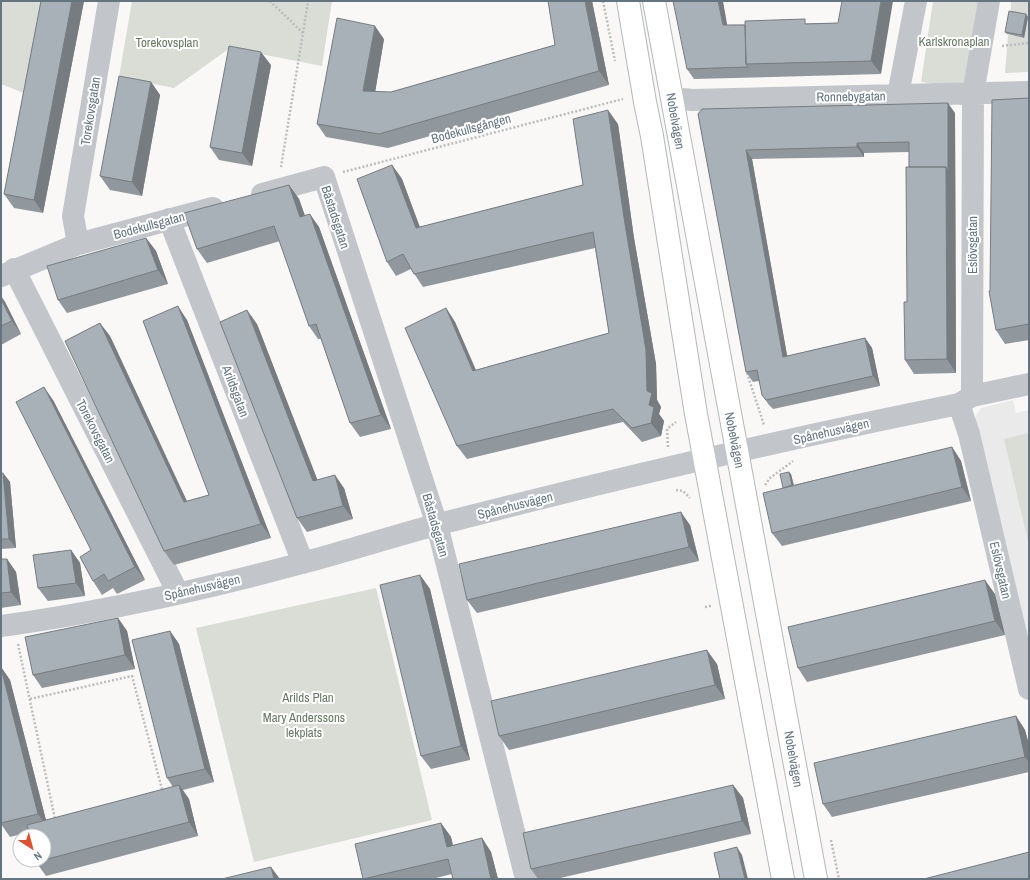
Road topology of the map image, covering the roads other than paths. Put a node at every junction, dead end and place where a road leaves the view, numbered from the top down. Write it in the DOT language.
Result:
graph roads {
  1 [pos="109,1"];
  2 [pos="628,1"];
  3 [pos="654,1"];
  4 [pos="916,1"];
  5 [pos="989,1"];
  6 [pos="1029,92"];
  7 [pos="973,94"];
  8 [pos="898,95"];
  9 [pos="672,98"];
  10 [pos="324,178"];
  11 [pos="169,219"];
  12 [pos="78,244"];
  13 [pos="7,273"];
  14 [pos="1029,384"];
  15 [pos="965,400"];
  16 [pos="737,452"];
  17 [pos="705,458"];
  18 [pos="437,525"];
  19 [pos="303,563"];
  20 [pos="178,593"];
  21 [pos="7,625"];
  22 [pos="1029,689"];
  23 [pos="526,879"];
  24 [pos="783,879"];
  25 [pos="816,879"];
  1 -- 12 [label="street, Torekovsgatan"];
  2 -- 17 [label="main road, Nobelvägen"];
  3 -- 9 [label="main road, Nobelvägen"];
  4 -- 8 [label="street"];
  5 -- 7 [label="street"];
  6 -- 7 [label="street, Ronnebygatan"];
  7 -- 8 [label="street, Ronnebygatan"];
  7 -- 15 [label="street, Eslövsgatan"];
  8 -- 9 [label="street, Ronnebygatan"];
  9 -- 16 [label="main road, Nobelvägen"];
  10 -- 11 [label="street, Bodekullsgatan"];
  10 -- 18 [label="street, Båstadsgatan"];
  11 -- 12 [label="street, Bodekullsgatan"];
  11 -- 19 [label="street, Arildsgatan"];
  12 -- 13 [label="street, Bodekullsgatan"];
  13 -- 20 [label="street, Torekovsgatan"];
  14 -- 15 [label="street, Spånehusvägen"];
  15 -- 16 [label="street, Spånehusvägen"];
  15 -- 22 [label="street, Eslövsgatan"];
  16 -- 17 [label="street, Spånehusvägen"];
  16 -- 25 [label="main road, Nobelvägen"];
  17 -- 18 [label="street, Spånehusvägen"];
  17 -- 24 [label="main road, Nobelvägen"];
  18 -- 19 [label="street, Spånehusvägen"];
  18 -- 23 [label="street, Båstadsgatan"];
  19 -- 20 [label="street, Spånehusvägen"];
  20 -- 21 [label="street, Spånehusvägen"];
}
